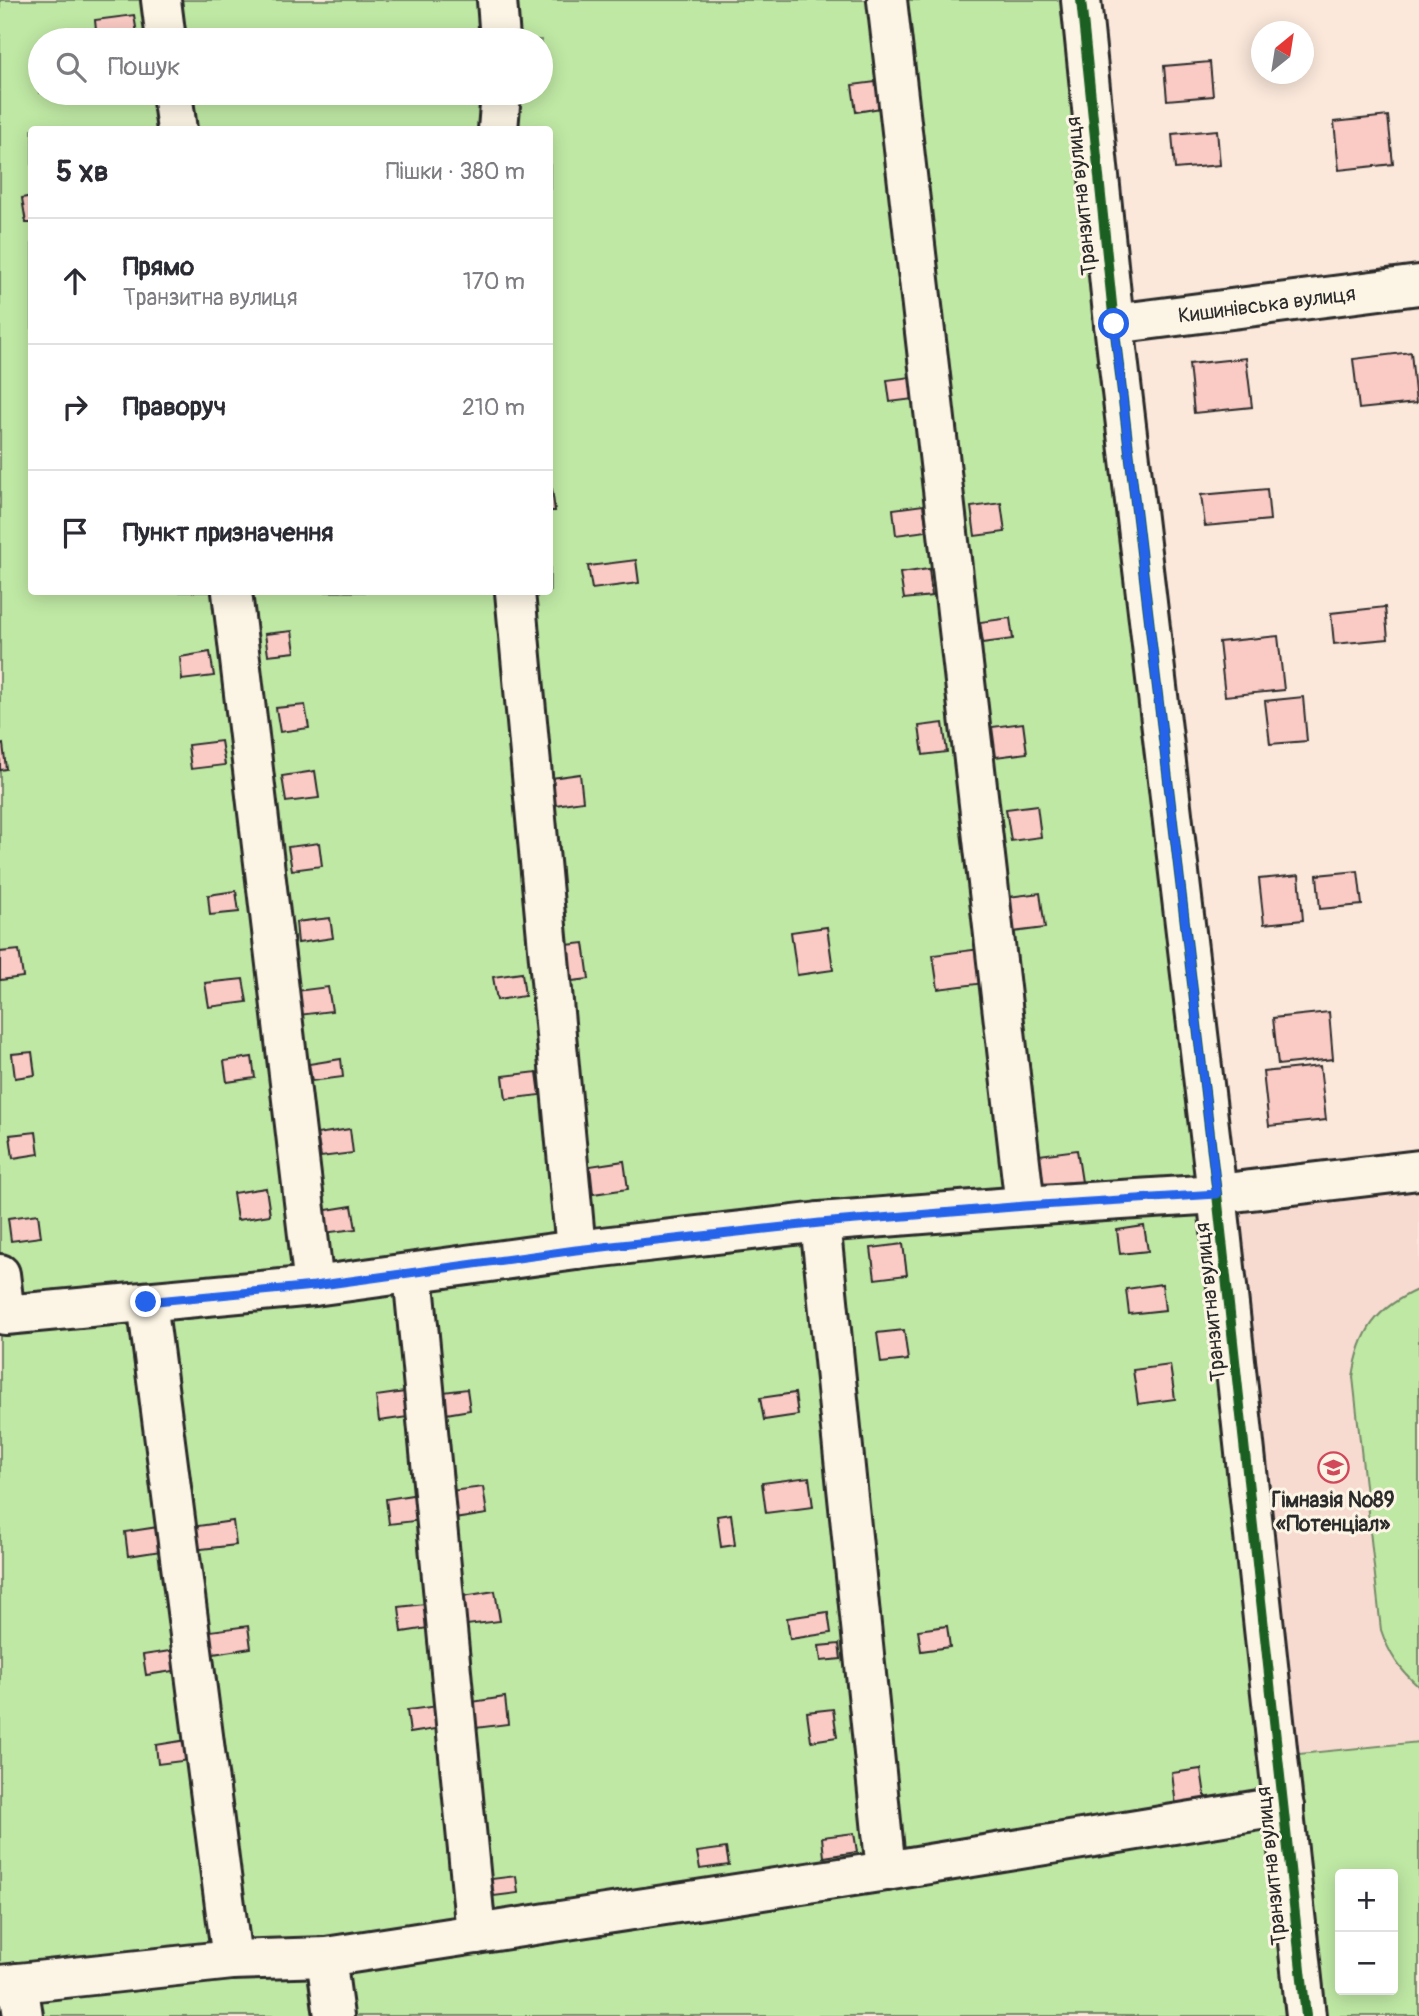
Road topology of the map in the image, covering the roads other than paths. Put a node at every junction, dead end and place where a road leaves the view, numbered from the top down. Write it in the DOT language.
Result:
graph roads {
  1 [pos="161,0"];
  2 [pos="497,0"];
  3 [pos="887,0"];
  4 [pos="1081,0"];
  5 [pos="164,28"];
  6 [pos="499,28"];
  7 [pos="174,105"];
  8 [pos="500,105"];
  9 [pos="176,126"];
  10 [pos="498,126"];
  11 [pos="1419,285"];
  12 [pos="1114,324"];
  13 [pos="232,595"];
  14 [pos="515,595"];
  15 [pos="1419,1170"];
  16 [pos="1217,1194"];
  17 [pos="1025,1206"];
  18 [pos="820,1223"];
  19 [pos="576,1250"];
  20 [pos="413,1273"];
  21 [pos="0,1274"];
  22 [pos="314,1286"];
  23 [pos="146,1302"];
  24 [pos="3,1316"];
  25 [pos="1284,1806"];
  26 [pos="886,1871"];
  27 [pos="476,1934"];
  28 [pos="326,1957"];
  29 [pos="232,1960"];
  30 [pos="14,1995"];
  31 [pos="334,2016"];
  32 [pos="1306,2016"];
  1 -- 5 [label="street"];
  2 -- 6 [label="street"];
  3 -- 17 [label="street"];
  4 -- 12 [label="street, Транзитна вулиця"];
  7 -- 9 [label="street"];
  8 -- 10 [label="street"];
  11 -- 12 [label="street, Кишинівська вулиця"];
  12 -- 16 [label="street, Транзитна вулиця"];
  13 -- 22 [label="street"];
  14 -- 19 [label="street"];
  15 -- 16 [label="street"];
  16 -- 17 [label="street"];
  16 -- 25 [label="street, Транзитна вулиця"];
  17 -- 18 [label="street"];
  18 -- 19 [label="street"];
  18 -- 26 [label="street"];
  19 -- 20 [label="street"];
  20 -- 22 [label="street"];
  20 -- 27 [label="street"];
  21 -- 24 [label="street"];
  22 -- 23 [label="street"];
  23 -- 24 [label="street"];
  23 -- 29 [label="street"];
  25 -- 26 [label="street"];
  25 -- 32 [label="street, Транзитна вулиця"];
  26 -- 27 [label="street"];
  27 -- 28 [label="street"];
  28 -- 29 [label="street"];
  28 -- 31 [label="street"];
  29 -- 30 [label="street"];
}
